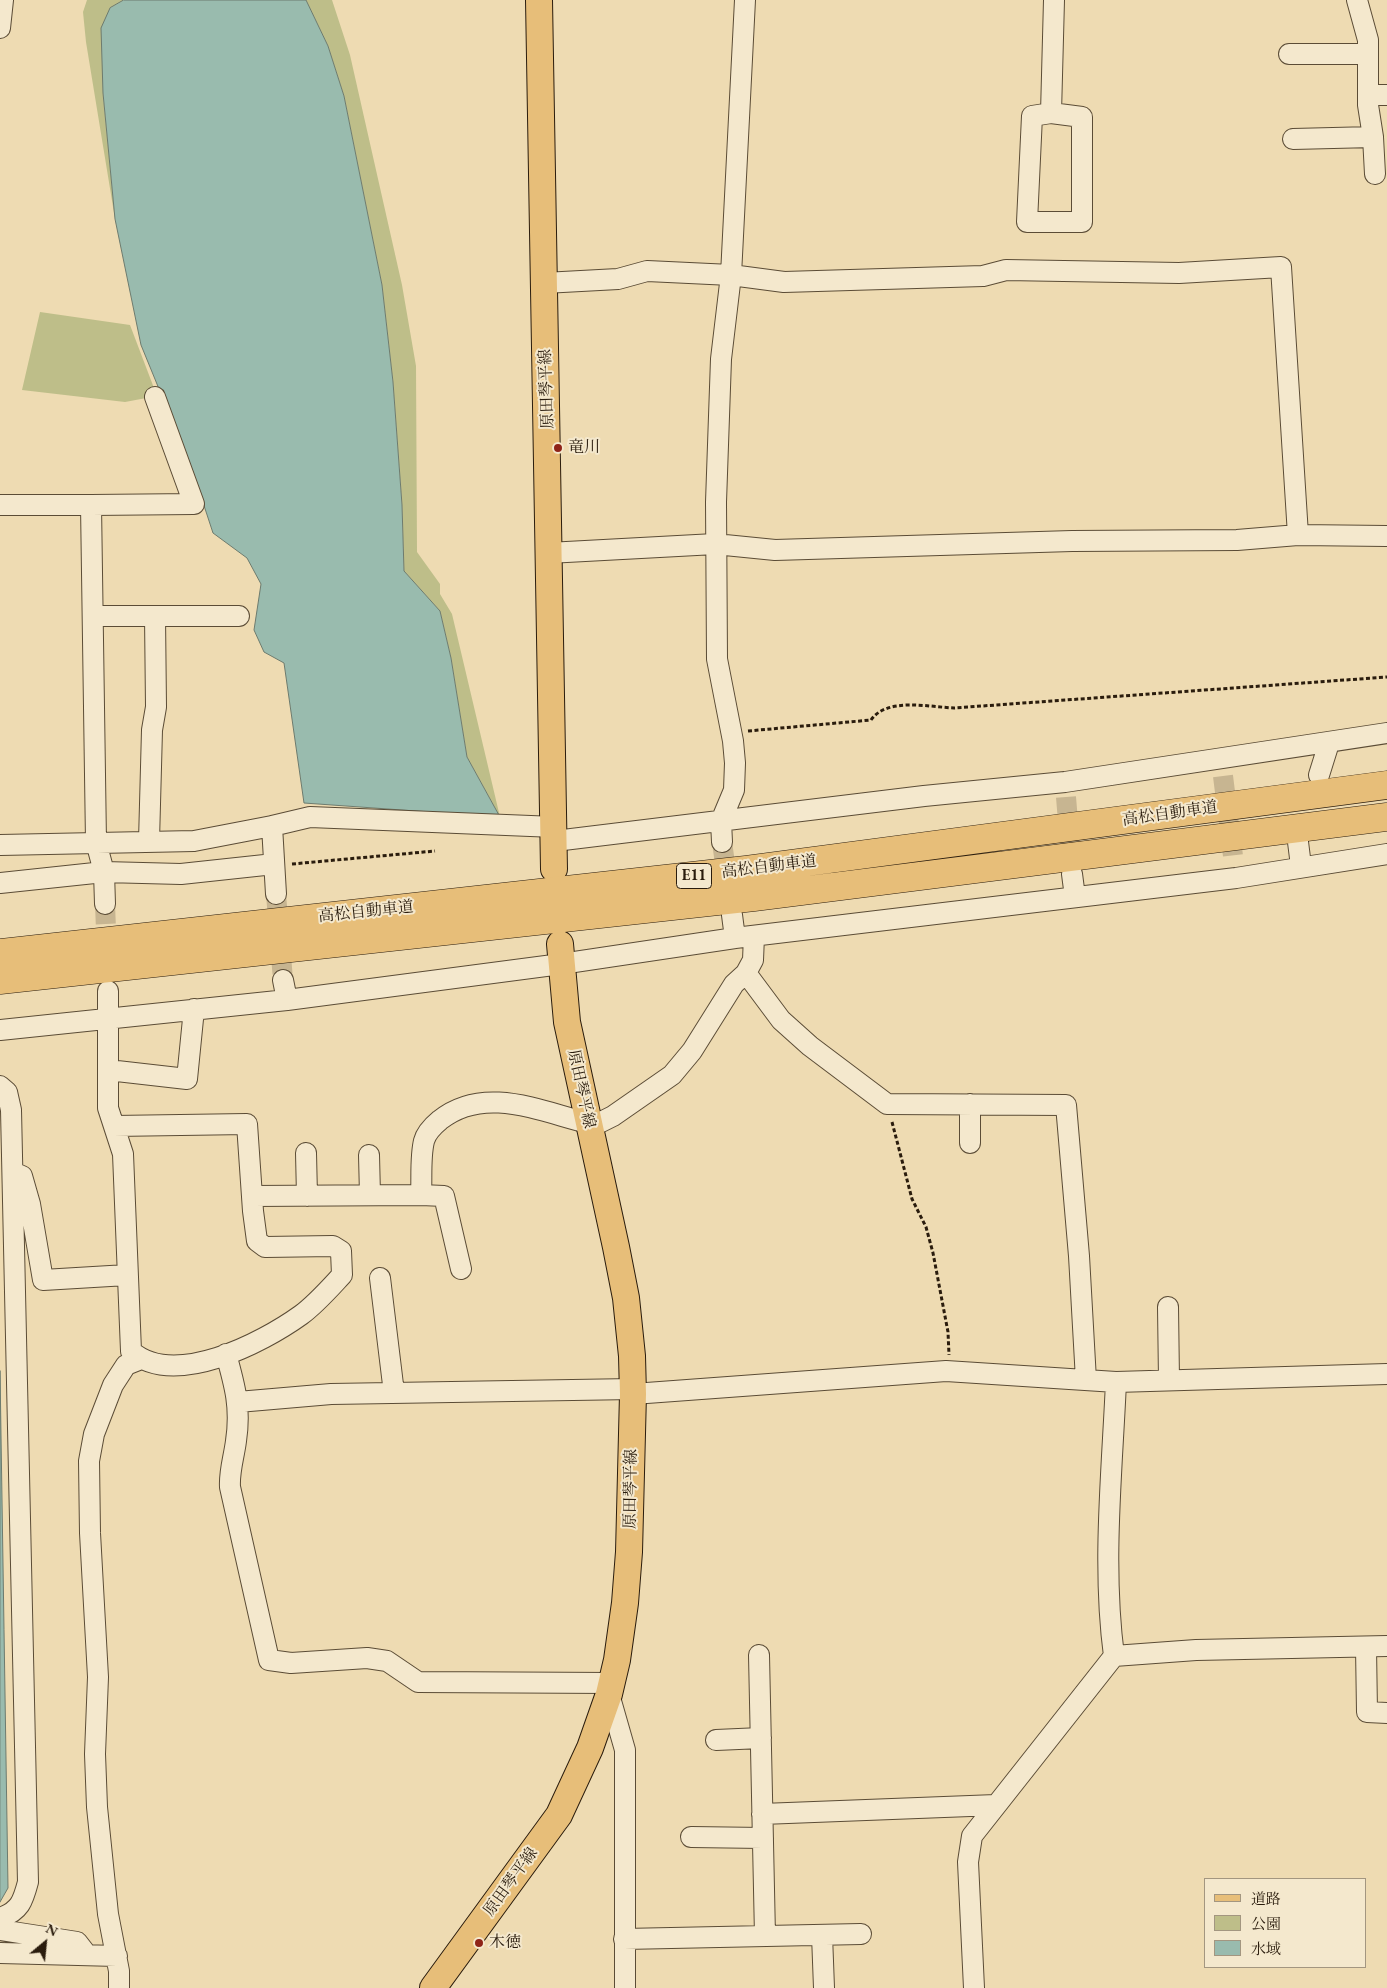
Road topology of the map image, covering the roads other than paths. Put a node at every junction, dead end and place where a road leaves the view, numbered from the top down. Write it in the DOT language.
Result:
graph roads {
  1 [pos="3,0"];
  2 [pos="539,0"];
  3 [pos="745,0"];
  4 [pos="1054,0"];
  5 [pos="1357,0"];
  6 [pos="0,28"];
  7 [pos="1288,54"];
  8 [pos="1368,54"];
  9 [pos="1377,95"];
  10 [pos="1051,113"];
  11 [pos="1293,138"];
  12 [pos="1373,138"];
  13 [pos="1376,174"];
  14 [pos="731,275"];
  15 [pos="544,283"];
  16 [pos="155,396"];
  17 [pos="0,505"];
  18 [pos="91,505"];
  19 [pos="1298,535"];
  20 [pos="1387,536"];
  21 [pos="716,544"];
  22 [pos="548,553"];
  23 [pos="92,616"];
  24 [pos="155,616"];
  25 [pos="239,616"];
  26 [pos="1387,734"];
  27 [pos="1329,743"];
  28 [pos="1319,775"];
  29 [pos="1387,785"];
  30 [pos="1387,817"];
  31 [pos="721,821"];
  32 [pos="272,826"];
  33 [pos="555,834"];
  34 [pos="148,841"];
  35 [pos="96,842"];
  36 [pos="722,842"];
  37 [pos="1298,842"];
  38 [pos="0,845"];
  39 [pos="1387,854"];
  40 [pos="274,864"];
  41 [pos="1302,866"];
  42 [pos="554,869"];
  43 [pos="104,872"];
  44 [pos="1072,874"];
  45 [pos="0,883"];
  46 [pos="276,894"];
  47 [pos="1075,897"];
  48 [pos="105,904"];
  49 [pos="732,916"];
  50 [pos="744,937"];
  51 [pos="0,953"];
  52 [pos="560,954"];
  53 [pos="746,973"];
  54 [pos="0,980"];
  55 [pos="283,980"];
  56 [pos="108,991"];
  57 [pos="287,1000"];
  58 [pos="194,1009"];
  59 [pos="109,1018"];
  60 [pos="0,1030"];
  61 [pos="108,1070"];
  62 [pos="0,1086"];
  63 [pos="970,1104"];
  64 [pos="588,1123"];
  65 [pos="114,1126"];
  66 [pos="970,1143"];
  67 [pos="306,1153"];
  68 [pos="369,1155"];
  69 [pos="13,1172"];
  70 [pos="370,1195"];
  71 [pos="421,1195"];
  72 [pos="252,1196"];
  73 [pos="307,1196"];
  74 [pos="460,1268"];
  75 [pos="127,1275"];
  76 [pos="380,1278"];
  77 [pos="1168,1307"];
  78 [pos="226,1354"];
  79 [pos="141,1360"];
  80 [pos="1387,1374"];
  81 [pos="1086,1380"];
  82 [pos="1169,1380"];
  83 [pos="1116,1382"];
  84 [pos="633,1392"];
  85 [pos="394,1393"];
  86 [pos="238,1402"];
  87 [pos="1387,1646"];
  88 [pos="1366,1647"];
  89 [pos="759,1655"];
  90 [pos="1114,1656"];
  91 [pos="611,1689"];
  92 [pos="1387,1713"];
  93 [pos="761,1738"];
  94 [pos="716,1740"];
  95 [pos="996,1805"];
  96 [pos="762,1814"];
  97 [pos="691,1837"];
  98 [pos="762,1838"];
  99 [pos="0,1918"];
  100 [pos="0,1930"];
  101 [pos="861,1934"];
  102 [pos="822,1935"];
  103 [pos="764,1936"];
  104 [pos="624,1939"];
  105 [pos="0,1953"];
  106 [pos="86,1955"];
  107 [pos="116,1956"];
  108 [pos="119,1988"];
  109 [pos="433,1988"];
  110 [pos="625,1988"];
  111 [pos="824,1988"];
  112 [pos="974,1988"];
  1 -- 6 [label="street"];
  2 -- 15 [label="main road, 原田琴平線"];
  3 -- 14 [label="street"];
  4 -- 10 [label="street"];
  5 -- 8 [label="street"];
  7 -- 8 [label="street"];
  8 -- 9 [label="street"];
  9 -- 12 [label="street"];
  10 -- 10 [label="street"];
  11 -- 12 [label="street"];
  12 -- 13 [label="street"];
  14 -- 15 [label="street"];
  14 -- 19 [label="street"];
  14 -- 21 [label="street"];
  15 -- 22 [label="main road, 原田琴平線"];
  16 -- 18 [label="street"];
  17 -- 18 [label="street"];
  18 -- 23 [label="street"];
  19 -- 20 [label="street"];
  19 -- 21 [label="street"];
  21 -- 22 [label="street"];
  21 -- 31 [label="street"];
  22 -- 33 [label="main road, 原田琴平線"];
  23 -- 24 [label="street"];
  23 -- 35 [label="street"];
  24 -- 25 [label="street"];
  24 -- 34 [label="street"];
  26 -- 27 [label="street"];
  27 -- 28 [label="street"];
  27 -- 31 [label="street"];
  29 -- 51 [label="highway, 高松自動車道 / E11"];
  30 -- 54 [label="highway, 高松自動車道 / E11"];
  31 -- 33 [label="street"];
  31 -- 36 [label="street"];
  32 -- 33 [label="street"];
  32 -- 34 [label="street"];
  32 -- 40 [label="street"];
  33 -- 42 [label="main road, 原田琴平線"];
  34 -- 35 [label="street"];
  35 -- 38 [label="street"];
  35 -- 43 [label="street"];
  37 -- 41 [label="street"];
  39 -- 41 [label="street"];
  40 -- 43 [label="street"];
  40 -- 46 [label="street"];
  41 -- 47 [label="street"];
  43 -- 45 [label="street"];
  43 -- 48 [label="street"];
  44 -- 47 [label="street"];
  47 -- 50 [label="street"];
  49 -- 50 [label="street"];
  50 -- 52 [label="street"];
  50 -- 53 [label="street"];
  52 -- 57 [label="street"];
  52 -- 64 [label="main road, 原田琴平線"];
  53 -- 63 [label="street"];
  53 -- 64 [label="street"];
  55 -- 57 [label="street"];
  56 -- 59 [label="street"];
  57 -- 58 [label="street"];
  58 -- 59 [label="street"];
  58 -- 61 [label="street"];
  59 -- 60 [label="street"];
  59 -- 61 [label="street"];
  61 -- 65 [label="street"];
  62 -- 69 [label="street"];
  63 -- 66 [label="street"];
  63 -- 81 [label="street"];
  64 -- 71 [label="street"];
  64 -- 84 [label="main road, 原田琴平線"];
  65 -- 72 [label="street"];
  65 -- 75 [label="street"];
  67 -- 73 [label="street"];
  68 -- 70 [label="street"];
  69 -- 75 [label="street"];
  69 -- 99 [label="street"];
  70 -- 71 [label="street"];
  70 -- 73 [label="street"];
  71 -- 74 [label="street"];
  72 -- 73 [label="street"];
  72 -- 78 [label="street"];
  75 -- 79 [label="street"];
  76 -- 85 [label="street"];
  77 -- 82 [label="street"];
  78 -- 79 [label="street"];
  78 -- 86 [label="street"];
  79 -- 107 [label="street"];
  80 -- 82 [label="street"];
  81 -- 83 [label="street"];
  81 -- 84 [label="street"];
  82 -- 83 [label="street"];
  83 -- 90 [label="street"];
  84 -- 85 [label="street"];
  84 -- 91 [label="main road, 原田琴平線"];
  85 -- 86 [label="street"];
  86 -- 91 [label="street"];
  87 -- 88 [label="street"];
  88 -- 90 [label="street"];
  88 -- 92 [label="street"];
  89 -- 93 [label="street"];
  90 -- 95 [label="street"];
  91 -- 104 [label="street"];
  91 -- 109 [label="main road, 原田琴平線"];
  93 -- 94 [label="street"];
  93 -- 96 [label="street"];
  95 -- 96 [label="street"];
  95 -- 112 [label="street"];
  96 -- 98 [label="street"];
  97 -- 98 [label="street"];
  98 -- 103 [label="street"];
  100 -- 106 [label="street"];
  101 -- 102 [label="street"];
  102 -- 103 [label="street"];
  102 -- 111 [label="street"];
  103 -- 104 [label="street"];
  104 -- 110 [label="street"];
  105 -- 106 [label="street"];
  106 -- 107 [label="street"];
  107 -- 108 [label="street"];
}
